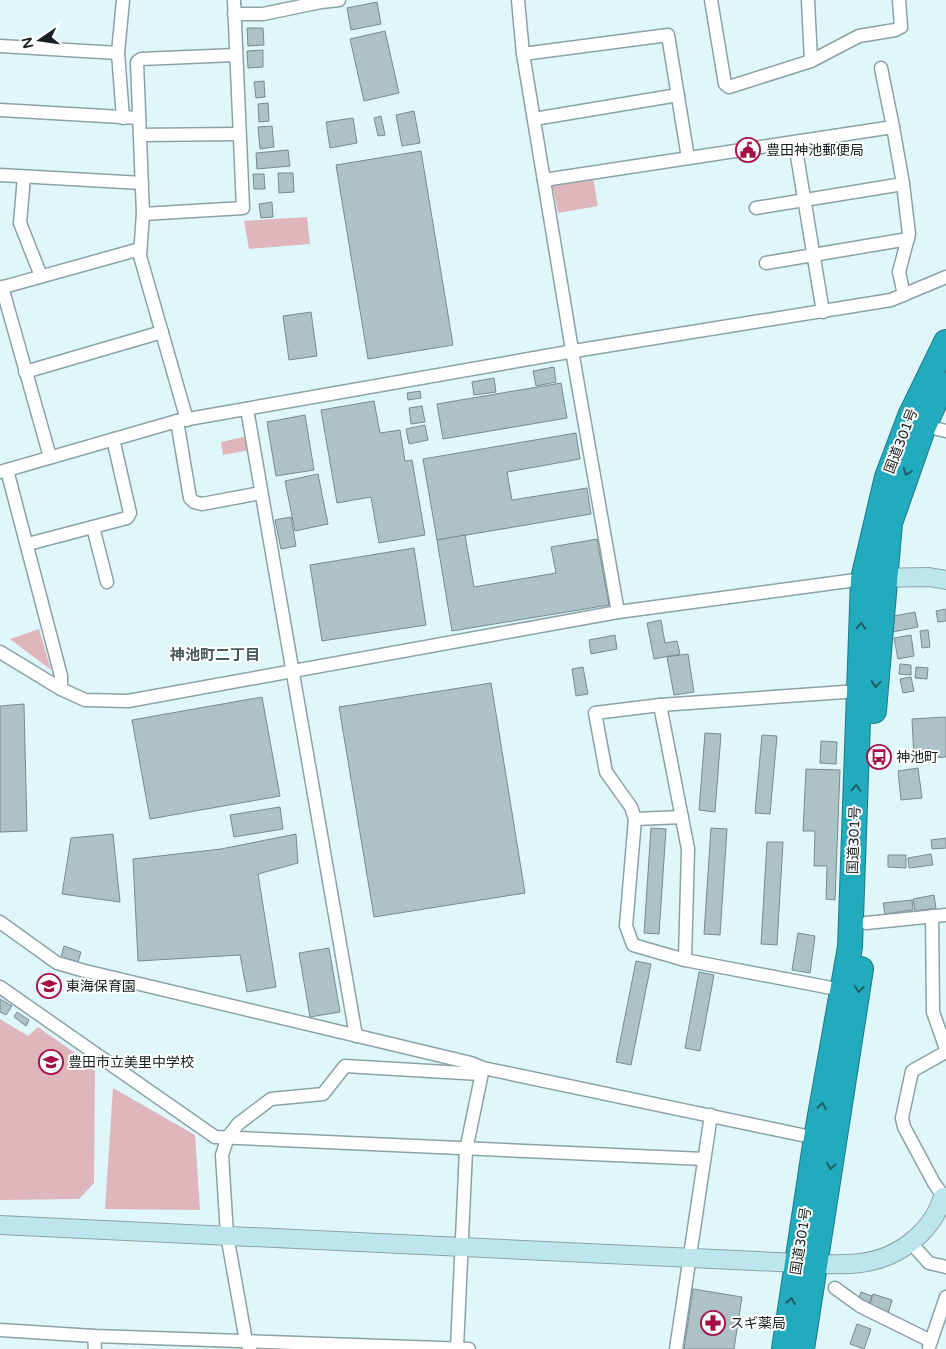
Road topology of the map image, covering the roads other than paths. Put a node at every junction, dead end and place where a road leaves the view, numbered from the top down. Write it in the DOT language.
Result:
graph roads {
  1 [pos="123,0"];
  2 [pos="234,0"];
  3 [pos="339,0"];
  4 [pos="518,0"];
  5 [pos="711,0"];
  6 [pos="808,0"];
  7 [pos="900,0"];
  8 [pos="320,1"];
  9 [pos="234,14"];
  10 [pos="0,46"];
  11 [pos="118,53"];
  12 [pos="523,54"];
  13 [pos="235,55"];
  14 [pos="811,61"];
  15 [pos="882,68"];
  16 [pos="678,95"];
  17 [pos="0,110"];
  18 [pos="123,118"];
  19 [pos="139,118"];
  20 [pos="534,118"];
  21 [pos="893,127"];
  22 [pos="239,134"];
  23 [pos="140,135"];
  24 [pos="795,144"];
  25 [pos="688,158"];
  26 [pos="0,175"];
  27 [pos="24,177"];
  28 [pos="544,180"];
  29 [pos="142,183"];
  30 [pos="904,184"];
  31 [pos="804,200"];
  32 [pos="756,208"];
  33 [pos="143,214"];
  34 [pos="908,239"];
  35 [pos="140,249"];
  36 [pos="813,254"];
  37 [pos="766,263"];
  38 [pos="41,276"];
  39 [pos="946,277"];
  40 [pos="1,288"];
  41 [pos="904,295"];
  42 [pos="823,312"];
  43 [pos="162,332"];
  44 [pos="946,342"];
  45 [pos="574,351"];
  46 [pos="25,372"];
  47 [pos="946,379"];
  48 [pos="247,409"];
  49 [pos="182,421"];
  50 [pos="935,429"];
  51 [pos="113,439"];
  52 [pos="50,457"];
  53 [pos="4,471"];
  54 [pos="262,493"];
  55 [pos="93,527"];
  56 [pos="28,544"];
  57 [pos="887,576"];
  58 [pos="863,579"];
  59 [pos="946,580"];
  60 [pos="107,582"];
  61 [pos="618,612"];
  62 [pos="0,652"];
  63 [pos="294,672"];
  64 [pos="61,689"];
  65 [pos="859,690"];
  66 [pos="660,705"];
  67 [pos="682,817"];
  68 [pos="635,819"];
  69 [pos="932,916"];
  70 [pos="946,916"];
  71 [pos="0,922"];
  72 [pos="866,923"];
  73 [pos="685,960"];
  74 [pos="0,987"];
  75 [pos="842,990"];
  76 [pos="356,1036"];
  77 [pos="946,1051"];
  78 [pos="481,1071"];
  79 [pos="711,1115"];
  80 [pos="228,1137"];
  81 [pos="816,1138"];
  82 [pos="466,1150"];
  83 [pos="704,1159"];
  84 [pos="945,1197"];
  85 [pos="0,1225"];
  86 [pos="227,1235"];
  87 [pos="910,1242"];
  88 [pos="462,1247"];
  89 [pos="690,1257"];
  90 [pos="807,1263"];
  91 [pos="945,1264"];
  92 [pos="835,1288"];
  93 [pos="946,1297"];
  94 [pos="0,1330"];
  95 [pos="94,1336"];
  96 [pos="189,1344"];
  97 [pos="248,1345"];
  98 [pos="930,1345"];
  99 [pos="95,1349"];
  100 [pos="463,1349"];
  101 [pos="676,1349"];
  102 [pos="784,1349"];
  103 [pos="802,1349"];
  1 -- 11 [label="street"];
  2 -- 9 [label="street"];
  3 -- 8 [label="street"];
  4 -- 12 [label="street"];
  5 -- 14 [label="street"];
  6 -- 14 [label="street"];
  7 -- 14 [label="street"];
  8 -- 9 [label="street"];
  9 -- 13 [label="street"];
  10 -- 11 [label="street"];
  11 -- 18 [label="street"];
  12 -- 16 [label="street"];
  12 -- 20 [label="street"];
  13 -- 19 [label="street"];
  13 -- 22 [label="street"];
  15 -- 21 [label="street"];
  16 -- 20 [label="street"];
  16 -- 25 [label="street"];
  17 -- 18 [label="street"];
  18 -- 19 [label="street"];
  19 -- 23 [label="street"];
  20 -- 28 [label="street"];
  21 -- 24 [label="street"];
  21 -- 30 [label="street"];
  22 -- 23 [label="street"];
  22 -- 33 [label="street"];
  23 -- 29 [label="street"];
  24 -- 25 [label="street"];
  24 -- 31 [label="street"];
  25 -- 28 [label="street"];
  26 -- 27 [label="street"];
  27 -- 29 [label="street"];
  27 -- 38 [label="street"];
  28 -- 45 [label="street"];
  29 -- 33 [label="street"];
  30 -- 31 [label="street"];
  30 -- 34 [label="street"];
  31 -- 32 [label="street"];
  31 -- 36 [label="street"];
  33 -- 35 [label="street"];
  34 -- 36 [label="street"];
  34 -- 41 [label="street"];
  35 -- 38 [label="street"];
  35 -- 43 [label="street"];
  36 -- 37 [label="street"];
  36 -- 42 [label="street"];
  38 -- 40 [label="street"];
  39 -- 41 [label="street"];
  40 -- 46 [label="street"];
  41 -- 42 [label="street"];
  42 -- 45 [label="street"];
  43 -- 46 [label="street"];
  43 -- 49 [label="street"];
  44 -- 58 [label="highway, 国道301号"];
  45 -- 48 [label="street"];
  45 -- 61 [label="street"];
  46 -- 52 [label="street"];
  47 -- 50 [label="highway, 国道301号"];
  48 -- 49 [label="street"];
  48 -- 54 [label="street"];
  49 -- 51 [label="street"];
  49 -- 54 [label="street"];
  50 -- 57 [label="highway, 国道301号, one-way"];
  51 -- 52 [label="street"];
  51 -- 55 [label="street"];
  52 -- 53 [label="street"];
  53 -- 56 [label="street"];
  54 -- 63 [label="street"];
  55 -- 56 [label="street"];
  55 -- 60 [label="street"];
  56 -- 64 [label="street"];
  57 -- 58 [label="street"];
  57 -- 59 [label="street"];
  57 -- 72 [label="highway, 国道301号, one-way"];
  58 -- 61 [label="street"];
  65 -- 58 [label="highway, 国道301号, one-way"];
  61 -- 63 [label="street"];
  62 -- 64 [label="street"];
  63 -- 64 [label="street"];
  63 -- 76 [label="street"];
  65 -- 66 [label="street"];
  75 -- 65 [label="highway, 国道301号, one-way"];
  66 -- 67 [label="street"];
  66 -- 68 [label="street"];
  67 -- 68 [label="street"];
  67 -- 73 [label="street"];
  68 -- 73 [label="street"];
  69 -- 70 [label="street"];
  69 -- 72 [label="street"];
  69 -- 77 [label="street"];
  71 -- 76 [label="street"];
  72 -- 90 [label="highway, 国道301号, one-way"];
  73 -- 75 [label="street"];
  74 -- 80 [label="street"];
  81 -- 75 [label="highway, 国道301号, one-way"];
  76 -- 78 [label="street"];
  77 -- 84 [label="street"];
  78 -- 79 [label="street"];
  78 -- 80 [label="street"];
  78 -- 82 [label="street"];
  79 -- 81 [label="street"];
  79 -- 83 [label="street"];
  80 -- 82 [label="street"];
  80 -- 86 [label="street"];
  81 -- 90 [label="highway, 国道301号"];
  82 -- 83 [label="street"];
  82 -- 88 [label="street"];
  83 -- 89 [label="street"];
  84 -- 87 [label="street"];
  85 -- 86 [label="street"];
  86 -- 88 [label="street"];
  86 -- 97 [label="street"];
  87 -- 90 [label="street"];
  87 -- 91 [label="street"];
  88 -- 89 [label="street"];
  88 -- 100 [label="street"];
  89 -- 90 [label="street"];
  89 -- 101 [label="street"];
  102 -- 90 [label="highway, 国道301号, one-way"];
  90 -- 103 [label="highway, 国道301号"];
  92 -- 98 [label="street"];
  93 -- 98 [label="street"];
  94 -- 95 [label="street"];
  95 -- 96 [label="street"];
  95 -- 99 [label="street"];
  96 -- 97 [label="street"];
  97 -- 100 [label="street"];
}
